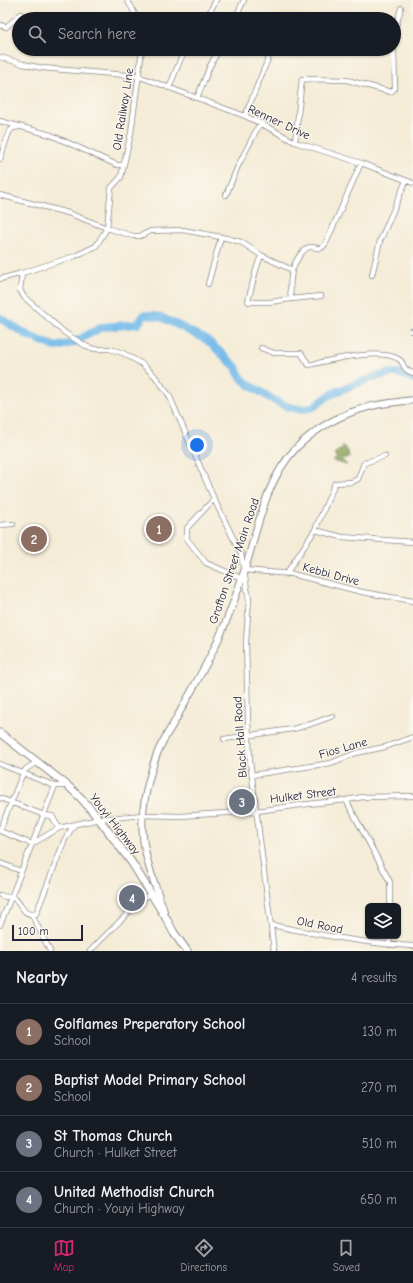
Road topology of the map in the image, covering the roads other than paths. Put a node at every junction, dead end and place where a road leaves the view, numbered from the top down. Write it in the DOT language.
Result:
graph roads {
  1 [pos="127,0"];
  2 [pos="216,0"];
  3 [pos="244,0"];
  4 [pos="401,8"];
  5 [pos="134,12"];
  6 [pos="210,12"];
  7 [pos="238,12"];
  8 [pos="400,12"];
  9 [pos="12,22"];
  10 [pos="0,26"];
  11 [pos="0,56"];
  12 [pos="141,56"];
  13 [pos="183,56"];
  14 [pos="215,56"];
  15 [pos="394,56"];
  16 [pos="268,59"];
  17 [pos="138,76"];
  18 [pos="169,88"];
  19 [pos="197,98"];
  20 [pos="245,116"];
  21 [pos="0,120"];
  22 [pos="260,123"];
  23 [pos="21,126"];
  24 [pos="295,142"];
  25 [pos="0,156"];
  26 [pos="361,163"];
  27 [pos="123,165"];
  28 [pos="406,181"];
  29 [pos="413,183"];
  30 [pos="0,195"];
  31 [pos="226,195"];
  32 [pos="107,228"];
  33 [pos="221,237"];
  34 [pos="261,256"];
  35 [pos="292,270"];
  36 [pos="22,273"];
  37 [pos="372,274"];
  38 [pos="0,279"];
  39 [pos="208,284"];
  40 [pos="321,296"];
  41 [pos="291,299"];
  42 [pos="261,348"];
  43 [pos="413,373"];
  44 [pos="413,400"];
  45 [pos="385,456"];
  46 [pos="214,499"];
  47 [pos="13,524"];
  48 [pos="0,525"];
  49 [pos="315,530"];
  50 [pos="413,542"];
  51 [pos="244,570"];
  52 [pos="286,574"];
  53 [pos="241,578"];
  54 [pos="413,601"];
  55 [pos="333,716"];
  56 [pos="0,733"];
  57 [pos="248,736"];
  58 [pos="413,737"];
  59 [pos="224,739"];
  60 [pos="37,762"];
  61 [pos="0,764"];
  62 [pos="23,773"];
  63 [pos="252,775"];
  64 [pos="55,786"];
  65 [pos="68,786"];
  66 [pos="413,796"];
  67 [pos="0,798"];
  68 [pos="346,800"];
  69 [pos="11,802"];
  70 [pos="257,811"];
  71 [pos="44,815"];
  72 [pos="143,815"];
  73 [pos="99,818"];
  74 [pos="75,825"];
  75 [pos="59,828"];
  76 [pos="0,831"];
  77 [pos="32,844"];
  78 [pos="0,863"];
  79 [pos="22,871"];
  80 [pos="150,893"];
  81 [pos="0,895"];
  82 [pos="11,896"];
  83 [pos="390,903"];
  84 [pos="32,915"];
  85 [pos="166,918"];
  86 [pos="0,925"];
  87 [pos="271,925"];
  88 [pos="390,939"];
  89 [pos="389,945"];
  90 [pos="413,946"];
  91 [pos="50,951"];
  92 [pos="90,951"];
  93 [pos="187,951"];
  94 [pos="274,951"];
  1 -- 5 [label="street"];
  2 -- 6 [label="street"];
  3 -- 7 [label="street"];
  4 -- 8 [label="street"];
  9 -- 10 [label="street"];
  11 -- 17 [label="street, Renner Drive"];
  12 -- 17 [label="street, Old Railway Line"];
  13 -- 18 [label="street"];
  14 -- 19 [label="street"];
  15 -- 24 [label="street"];
  16 -- 20 [label="street"];
  17 -- 18 [label="street, Renner Drive"];
  17 -- 27 [label="street, Old Railway Line"];
  18 -- 19 [label="street, Renner Drive"];
  19 -- 20 [label="street, Renner Drive"];
  20 -- 22 [label="street, Renner Drive"];
  21 -- 23 [label="street"];
  22 -- 24 [label="street, Renner Drive"];
  22 -- 31 [label="street"];
  23 -- 25 [label="street"];
  23 -- 27 [label="street"];
  24 -- 26 [label="street, Renner Drive"];
  26 -- 28 [label="street, Renner Drive"];
  26 -- 35 [label="street"];
  27 -- 32 [label="street, Old Railway Line"];
  28 -- 29 [label="street, Renner Drive"];
  28 -- 37 [label="street"];
  30 -- 32 [label="street"];
  32 -- 33 [label="street"];
  32 -- 36 [label="street, Old Railway Line"];
  33 -- 34 [label="street"];
  33 -- 39 [label="street"];
  34 -- 35 [label="street"];
  34 -- 41 [label="street"];
  35 -- 41 [label="street"];
  36 -- 38 [label="street, Old Railway Line"];
  36 -- 46 [label="street, Black Hall Road"];
  40 -- 41 [label="street"];
  42 -- 43 [label="street"];
  44 -- 51 [label="street, Grafton Street Main Road"];
  45 -- 49 [label="street"];
  46 -- 51 [label="street, Black Hall Road"];
  46 -- 53 [label="street"];
  47 -- 48 [label="street"];
  49 -- 50 [label="street"];
  49 -- 52 [label="street"];
  51 -- 52 [label="street, Kebbi Drive"];
  51 -- 53 [label="street, Grafton Street Main Road"];
  51 -- 57 [label="street, Black Hall Road"];
  52 -- 54 [label="street, Kebbi Drive"];
  53 -- 72 [label="street, Grafton Street Main Road"];
  55 -- 57 [label="street"];
  56 -- 60 [label="main road, Youyi Highway"];
  57 -- 59 [label="street"];
  57 -- 63 [label="street, Black Hall Road"];
  58 -- 63 [label="street, Fios Lane"];
  60 -- 62 [label="street"];
  60 -- 65 [label="main road, Youyi Highway"];
  61 -- 62 [label="street"];
  62 -- 64 [label="street"];
  62 -- 69 [label="street"];
  63 -- 70 [label="street, Black Hall Road"];
  64 -- 65 [label="street"];
  64 -- 71 [label="street"];
  65 -- 73 [label="main road, Youyi Highway"];
  66 -- 68 [label="street, Hulket Street"];
  67 -- 69 [label="street"];
  68 -- 70 [label="street, Hulket Street"];
  68 -- 83 [label="street"];
  69 -- 71 [label="street"];
  69 -- 76 [label="street"];
  70 -- 72 [label="street, Hulket Street"];
  70 -- 87 [label="street, Black Hall Road"];
  71 -- 75 [label="street"];
  71 -- 77 [label="street"];
  72 -- 73 [label="street, Hulket Street"];
  72 -- 85 [label="street, Grafton Street Main Road"];
  73 -- 74 [label="street, Hulket Street"];
  73 -- 80 [label="main road, Youyi Highway"];
  74 -- 75 [label="street, Hulket Street"];
  74 -- 84 [label="street"];
  75 -- 77 [label="street"];
  76 -- 77 [label="street"];
  77 -- 79 [label="street"];
  78 -- 79 [label="street"];
  79 -- 82 [label="street"];
  80 -- 85 [label="main road, Youyi Highway"];
  80 -- 92 [label="street"];
  81 -- 82 [label="street"];
  82 -- 84 [label="street"];
  82 -- 86 [label="street"];
  84 -- 91 [label="street"];
  85 -- 93 [label="main road, Youyi Highway"];
  87 -- 89 [label="street, Old Road"];
  87 -- 94 [label="street, Black Hall Road"];
  88 -- 89 [label="street"];
  89 -- 90 [label="street, Old Road"];
}
